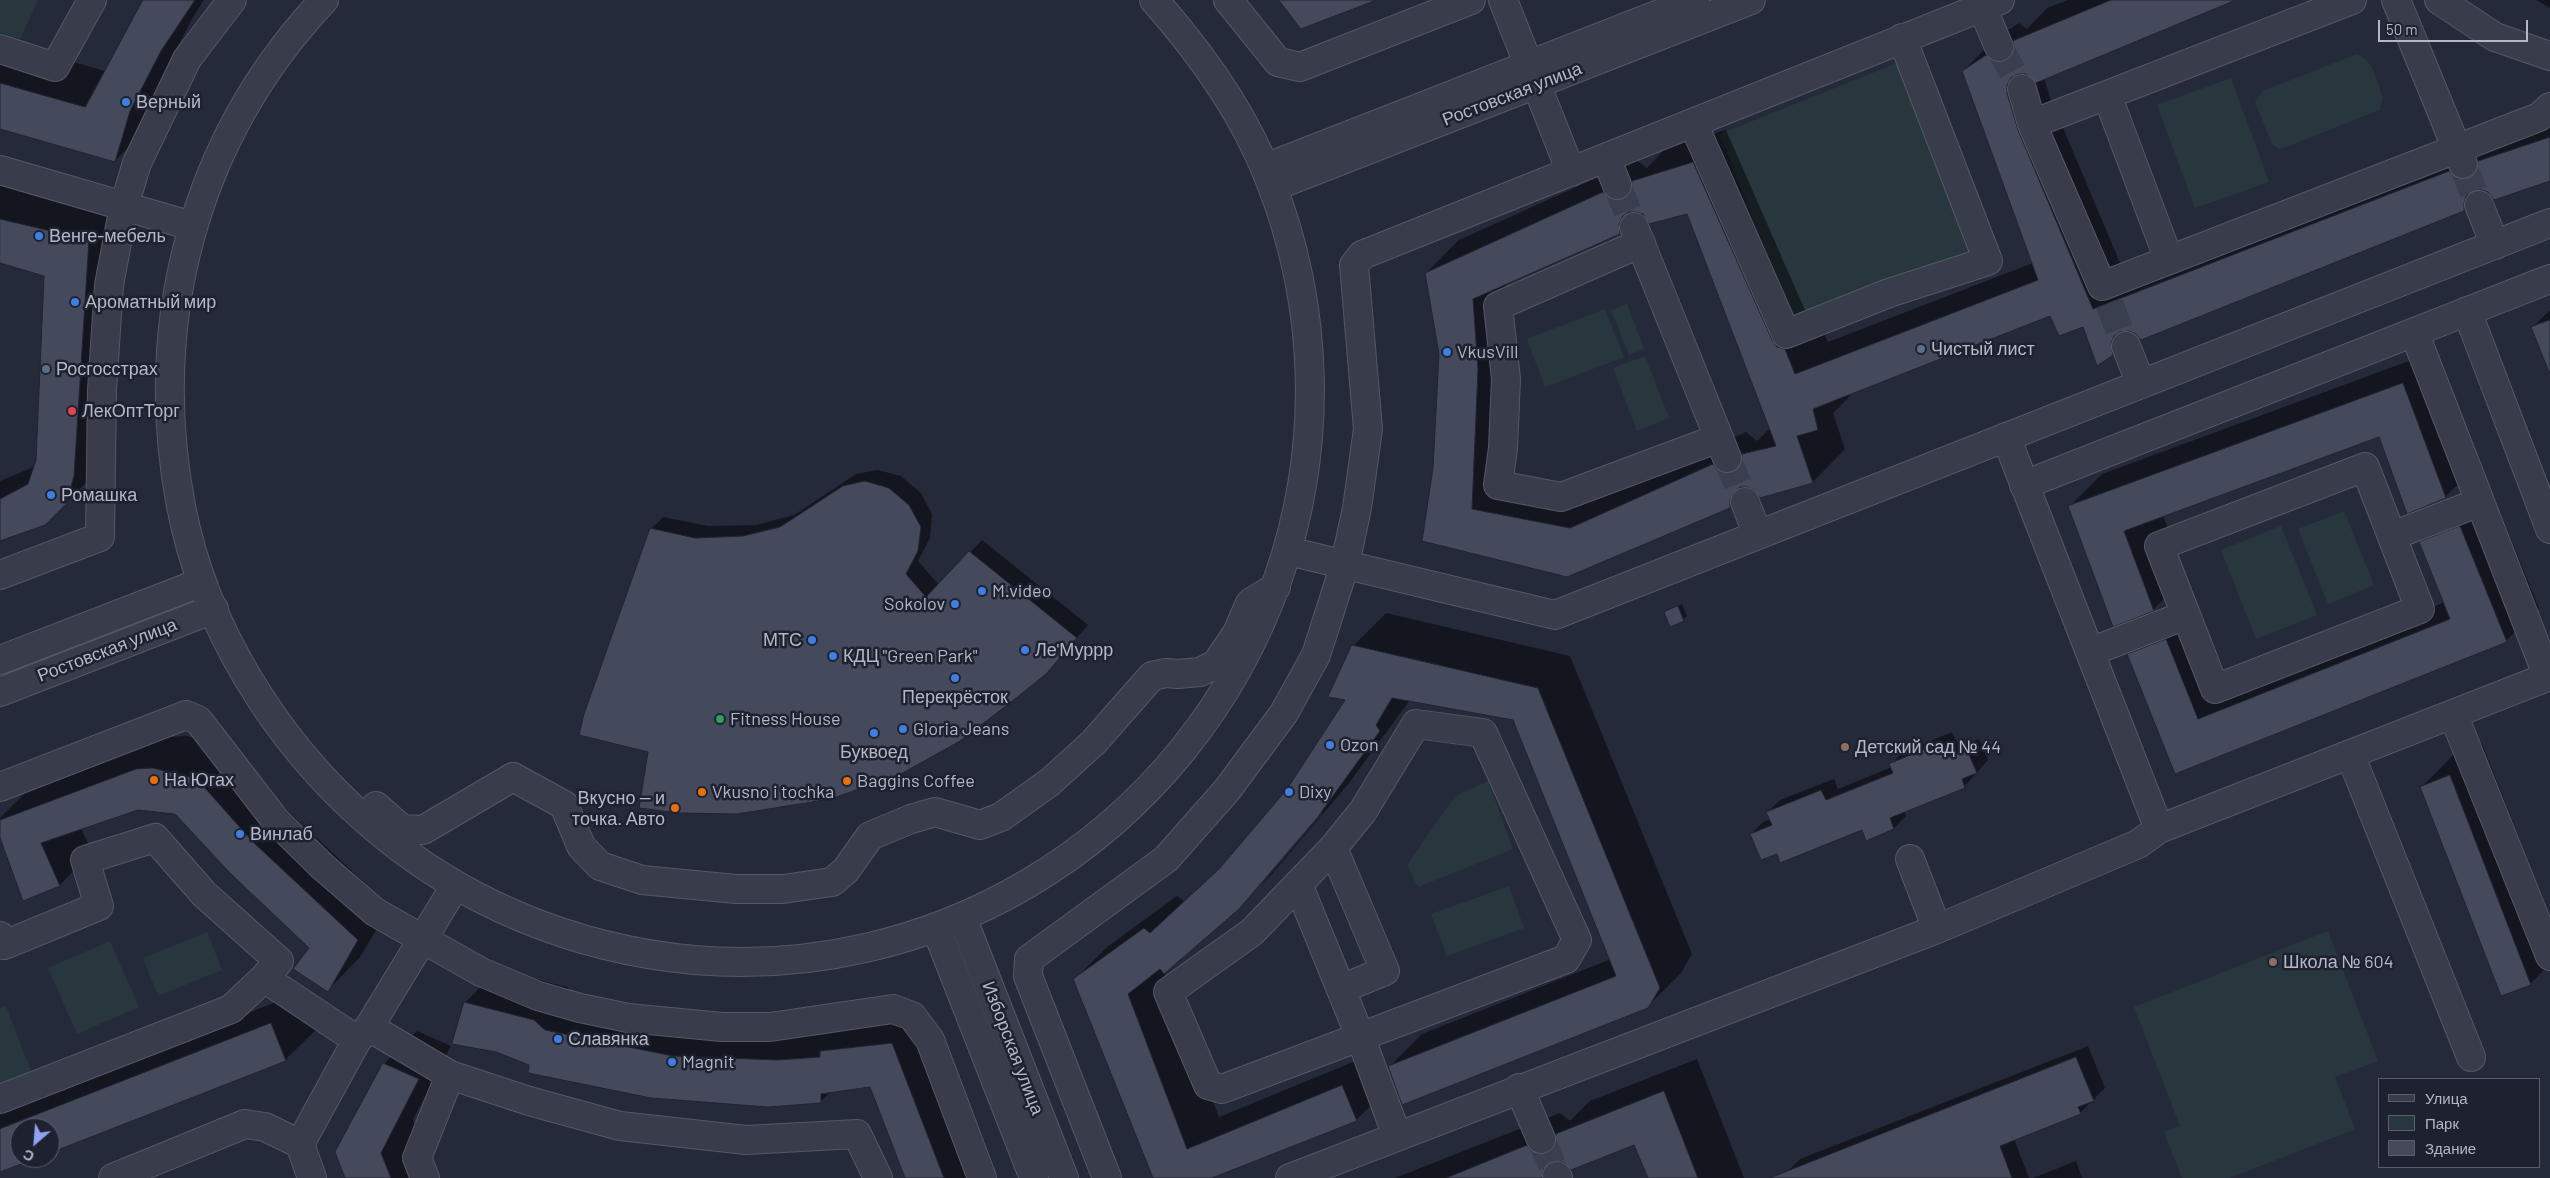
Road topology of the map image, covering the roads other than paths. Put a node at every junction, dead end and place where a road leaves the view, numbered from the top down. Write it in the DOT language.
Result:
graph roads {
  1 [pos="92,0"];
  2 [pos="232,0"];
  3 [pos="324,0"];
  4 [pos="1154,0"];
  5 [pos="1228,0"];
  6 [pos="1471,0"];
  7 [pos="1503,0"];
  8 [pos="1695,0"];
  9 [pos="1751,0"];
  10 [pos="2352,0"];
  11 [pos="2396,0"];
  12 [pos="2439,0"];
  13 [pos="1991,3"];
  14 [pos="1902,38"];
  15 [pos="1999,47"];
  16 [pos="1,55"];
  17 [pos="2550,56"];
  18 [pos="1533,74"];
  19 [pos="2022,89"];
  20 [pos="2107,95"];
  21 [pos="2550,107"];
  22 [pos="1693,123"];
  23 [pos="2032,124"];
  24 [pos="2460,157"];
  25 [pos="1606,158"];
  26 [pos="0,170"];
  27 [pos="1571,172"];
  28 [pos="1269,178"];
  29 [pos="1617,185"];
  30 [pos="2479,205"];
  31 [pos="124,206"];
  32 [pos="2550,223"];
  33 [pos="192,226"];
  34 [pos="1637,235"];
  35 [pos="2495,245"];
  36 [pos="2169,260"];
  37 [pos="2550,279"];
  38 [pos="2467,312"];
  39 [pos="2414,332"];
  40 [pos="2126,346"];
  41 [pos="2142,384"];
  42 [pos="2006,437"];
  43 [pos="2541,479"];
  44 [pos="2024,485"];
  45 [pos="1745,502"];
  46 [pos="2480,502"];
  47 [pos="2550,529"];
  48 [pos="1758,535"];
  49 [pos="2392,536"];
  50 [pos="1288,551"];
  51 [pos="1345,564"];
  52 [pos="0,575"];
  53 [pos="202,582"];
  54 [pos="1276,586"];
  55 [pos="214,609"];
  56 [pos="2186,615"];
  57 [pos="2090,652"];
  58 [pos="0,660"];
  59 [pos="2549,676"];
  60 [pos="0,692"];
  61 [pos="2453,714"];
  62 [pos="280,728"];
  63 [pos="2350,754"];
  64 [pos="0,787"];
  65 [pos="2158,829"];
  66 [pos="1333,848"];
  67 [pos="1910,859"];
  68 [pos="1298,884"];
  69 [pos="455,886"];
  70 [pos="962,918"];
  71 [pos="936,928"];
  72 [pos="1937,928"];
  73 [pos="0,936"];
  74 [pos="423,939"];
  75 [pos="2550,956"];
  76 [pos="264,978"];
  77 [pos="1340,989"];
  78 [pos="363,1033"];
  79 [pos="1360,1036"];
  80 [pos="2472,1057"];
  81 [pos="450,1075"];
  82 [pos="1518,1088"];
  83 [pos="0,1099"];
  84 [pos="1397,1136"];
  85 [pos="1542,1139"];
  86 [pos="300,1144"];
  87 [pos="113,1178"];
  88 [pos="312,1178"];
  89 [pos="425,1178"];
  90 [pos="878,1178"];
  91 [pos="982,1178"];
  92 [pos="1034,1178"];
  93 [pos="1064,1178"];
  94 [pos="1107,1178"];
  95 [pos="1290,1178"];
  1 -- 16 [label="street"];
  2 -- 31 [label="street"];
  3 -- 33 [label="street"];
  4 -- 28 [label="street"];
  5 -- 6 [label="street"];
  7 -- 18 [label="street"];
  8 -- 18 [label="street, Ростовская улица"];
  9 -- 18 [label="street, Ростовская улица"];
  10 -- 20 [label="street"];
  11 -- 24 [label="street"];
  12 -- 17 [label="street"];
  13 -- 14 [label="street"];
  13 -- 15 [label="street"];
  14 -- 22 [label="street"];
  14 -- 22 [label="street"];
  18 -- 27 [label="street"];
  18 -- 28 [label="street, Ростовская улица"];
  19 -- 23 [label="street"];
  20 -- 23 [label="street"];
  20 -- 36 [label="street"];
  21 -- 24 [label="street"];
  22 -- 25 [label="street"];
  23 -- 36 [label="street"];
  24 -- 36 [label="street"];
  25 -- 27 [label="street"];
  25 -- 29 [label="street"];
  26 -- 31 [label="street"];
  27 -- 51 [label="street"];
  28 -- 50 [label="street"];
  30 -- 35 [label="street"];
  31 -- 33 [label="street"];
  31 -- 52 [label="street"];
  32 -- 35 [label="street"];
  33 -- 53 [label="street"];
  34 -- 34 [label="street"];
  35 -- 41 [label="street"];
  37 -- 38 [label="street"];
  38 -- 39 [label="street"];
  38 -- 43 [label="street"];
  39 -- 44 [label="street"];
  39 -- 46 [label="street"];
  40 -- 41 [label="street"];
  41 -- 42 [label="street"];
  42 -- 44 [label="street"];
  42 -- 48 [label="street"];
  43 -- 47 [label="street"];
  44 -- 57 [label="street"];
  45 -- 48 [label="street"];
  46 -- 49 [label="street"];
  46 -- 59 [label="street"];
  48 -- 51 [label="street"];
  49 -- 56 [label="street"];
  49 -- 56 [label="street"];
  50 -- 51 [label="street"];
  50 -- 54 [label="street"];
  51 -- 94 [label="street"];
  53 -- 55 [label="street"];
  53 -- 58 [label="street, Ростовская улица"];
  54 -- 62 [label="street"];
  54 -- 70 [label="street"];
  55 -- 60 [label="street, Ростовская улица"];
  55 -- 62 [label="street"];
  56 -- 57 [label="street"];
  57 -- 65 [label="street"];
  59 -- 61 [label="street"];
  61 -- 63 [label="street"];
  61 -- 75 [label="street"];
  62 -- 69 [label="street"];
  63 -- 65 [label="street"];
  63 -- 80 [label="street"];
  64 -- 74 [label="street"];
  65 -- 72 [label="street"];
  66 -- 68 [label="street"];
  66 -- 77 [label="street"];
  66 -- 79 [label="street"];
  67 -- 72 [label="street"];
  68 -- 77 [label="street"];
  68 -- 79 [label="street"];
  69 -- 71 [label="street"];
  69 -- 74 [label="street"];
  70 -- 71 [label="street"];
  70 -- 93 [label="street, Изборская улица"];
  71 -- 92 [label="street, Изборская улица"];
  72 -- 82 [label="street"];
  73 -- 76 [label="street"];
  74 -- 78 [label="street"];
  74 -- 91 [label="street"];
  76 -- 78 [label="street"];
  76 -- 83 [label="street"];
  77 -- 79 [label="street"];
  78 -- 81 [label="street"];
  78 -- 86 [label="street"];
  79 -- 84 [label="street"];
  81 -- 89 [label="street"];
  81 -- 90 [label="street"];
  82 -- 84 [label="street"];
  82 -- 85 [label="street"];
  84 -- 95 [label="street"];
  86 -- 87 [label="street"];
  86 -- 88 [label="street"];
}
